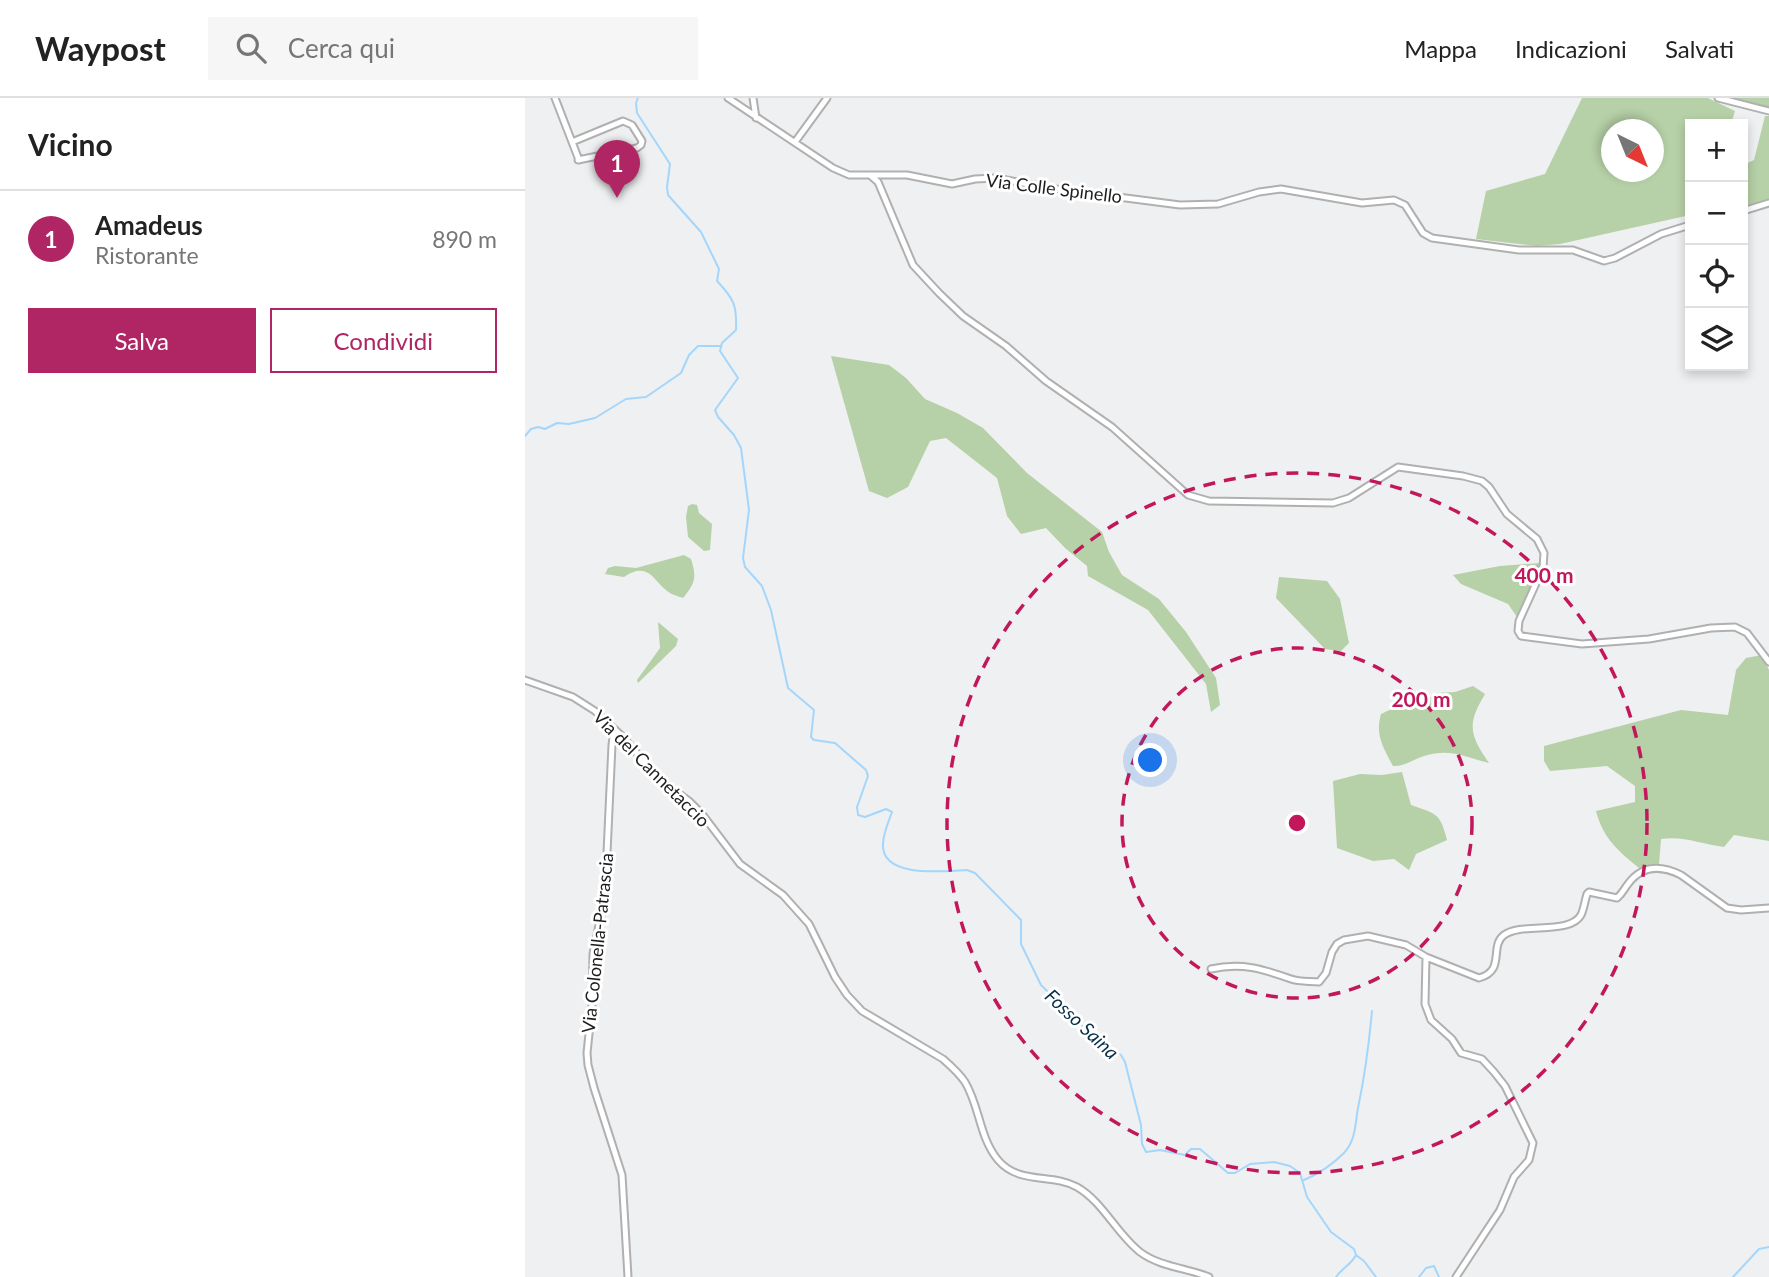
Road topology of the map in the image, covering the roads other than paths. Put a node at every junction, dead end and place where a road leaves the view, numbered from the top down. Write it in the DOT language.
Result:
graph roads {
  1 [pos="555,98"];
  2 [pos="728,98"];
  3 [pos="753,98"];
  4 [pos="827,98"];
  5 [pos="1718,98"];
  6 [pos="1769,111"];
  7 [pos="756,118"];
  8 [pos="572,142"];
  9 [pos="795,142"];
  10 [pos="870,176"];
  11 [pos="1769,203"];
  12 [pos="1748,209"];
  13 [pos="1685,227"];
  14 [pos="1769,662"];
  15 [pos="525,680"];
  16 [pos="614,729"];
  17 [pos="1769,908"];
  18 [pos="1426,957"];
  19 [pos="1211,969"];
  20 [pos="628,1277"];
  21 [pos="1209,1277"];
  22 [pos="1456,1277"];
  1 -- 8 [label="street"];
  2 -- 7 [label="street, Via Colle Spinello"];
  3 -- 7 [label="street"];
  4 -- 9 [label="street"];
  5 -- 6 [label="street"];
  7 -- 9 [label="street, Via Colle Spinello"];
  8 -- 8 [label="street"];
  9 -- 10 [label="street, Via Colle Spinello"];
  10 -- 13 [label="street, Via Colle Spinello"];
  10 -- 14 [label="street"];
  11 -- 12 [label="street"];
  15 -- 16 [label="street, Via del Cannetaccio"];
  16 -- 20 [label="street, Via Colonella-Patrascia"];
  16 -- 21 [label="street, Via del Cannetaccio"];
  17 -- 18 [label="street"];
  18 -- 19 [label="street"];
  18 -- 22 [label="street"];
}
